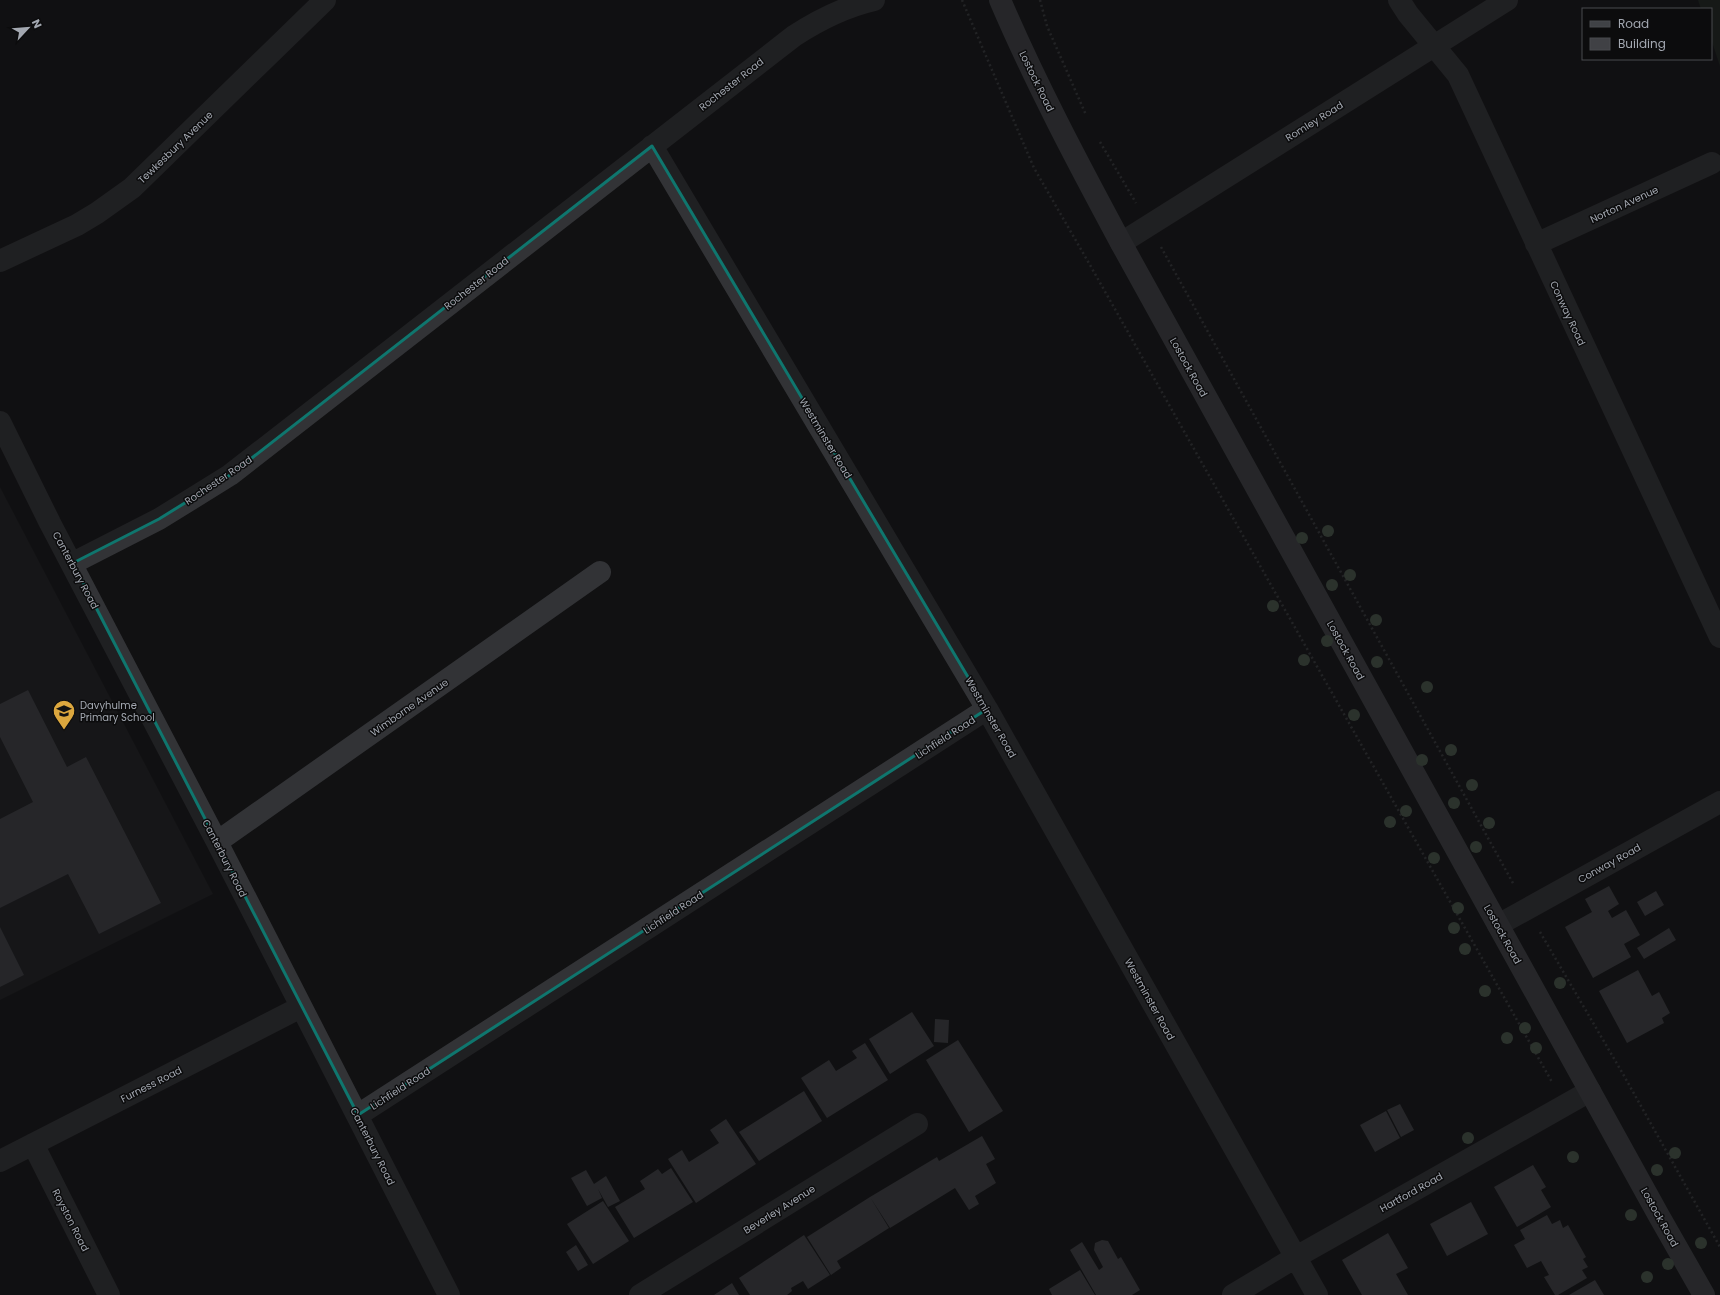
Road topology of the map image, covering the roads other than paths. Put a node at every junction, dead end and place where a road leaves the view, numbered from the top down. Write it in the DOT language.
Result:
graph roads {
  1 [pos="325,0"];
  2 [pos="874,0"];
  3 [pos="1000,0"];
  4 [pos="1399,0"];
  5 [pos="1507,0"];
  6 [pos="1434,45"];
  7 [pos="652,146"];
  8 [pos="1712,163"];
  9 [pos="1121,243"];
  10 [pos="1536,244"];
  11 [pos="0,262"];
  12 [pos="0,422"];
  13 [pos="73,563"];
  14 [pos="600,572"];
  15 [pos="1720,637"];
  16 [pos="987,709"];
  17 [pos="1720,802"];
  18 [pos="217,842"];
  19 [pos="1498,925"];
  20 [pos="301,1007"];
  21 [pos="1590,1091"];
  22 [pos="358,1115"];
  23 [pos="917,1124"];
  24 [pos="32,1144"];
  25 [pos="0,1161"];
  26 [pos="1296,1257"];
  27 [pos="109,1295"];
  28 [pos="449,1295"];
  29 [pos="640,1295"];
  30 [pos="1233,1295"];
  31 [pos="1317,1295"];
  32 [pos="1704,1295"];
  1 -- 11 [label="street, Tewkesbury Avenue"];
  2 -- 7 [label="street, Rochester Road"];
  3 -- 9 [label="main road, Lostock Road"];
  4 -- 6 [label="street, Conway Road"];
  5 -- 6 [label="street, Romley Road"];
  6 -- 9 [label="street, Romley Road"];
  6 -- 10 [label="street, Conway Road"];
  7 -- 13 [label="street, Rochester Road"];
  7 -- 16 [label="street, Westminster Road"];
  8 -- 10 [label="street, Norton Avenue"];
  9 -- 19 [label="main road, Lostock Road"];
  10 -- 15 [label="street, Conway Road"];
  12 -- 13 [label="street, Canterbury Road"];
  13 -- 18 [label="street, Canterbury Road"];
  14 -- 18 [label="street, Wimborne Avenue"];
  16 -- 22 [label="street, Lichfield Road"];
  16 -- 26 [label="street, Westminster Road"];
  17 -- 19 [label="street, Conway Road"];
  18 -- 20 [label="street, Canterbury Road"];
  19 -- 21 [label="main road, Lostock Road"];
  20 -- 22 [label="street, Canterbury Road"];
  20 -- 24 [label="street, Furness Road"];
  21 -- 26 [label="street, Hartford Road"];
  21 -- 32 [label="main road, Lostock Road"];
  22 -- 28 [label="street, Canterbury Road"];
  23 -- 29 [label="street, Beverley Avenue"];
  24 -- 25 [label="street, Furness Road"];
  24 -- 27 [label="street, Royston Road"];
  26 -- 30 [label="street, Hartford Road"];
  26 -- 31 [label="street, Westminster Road"];
}
